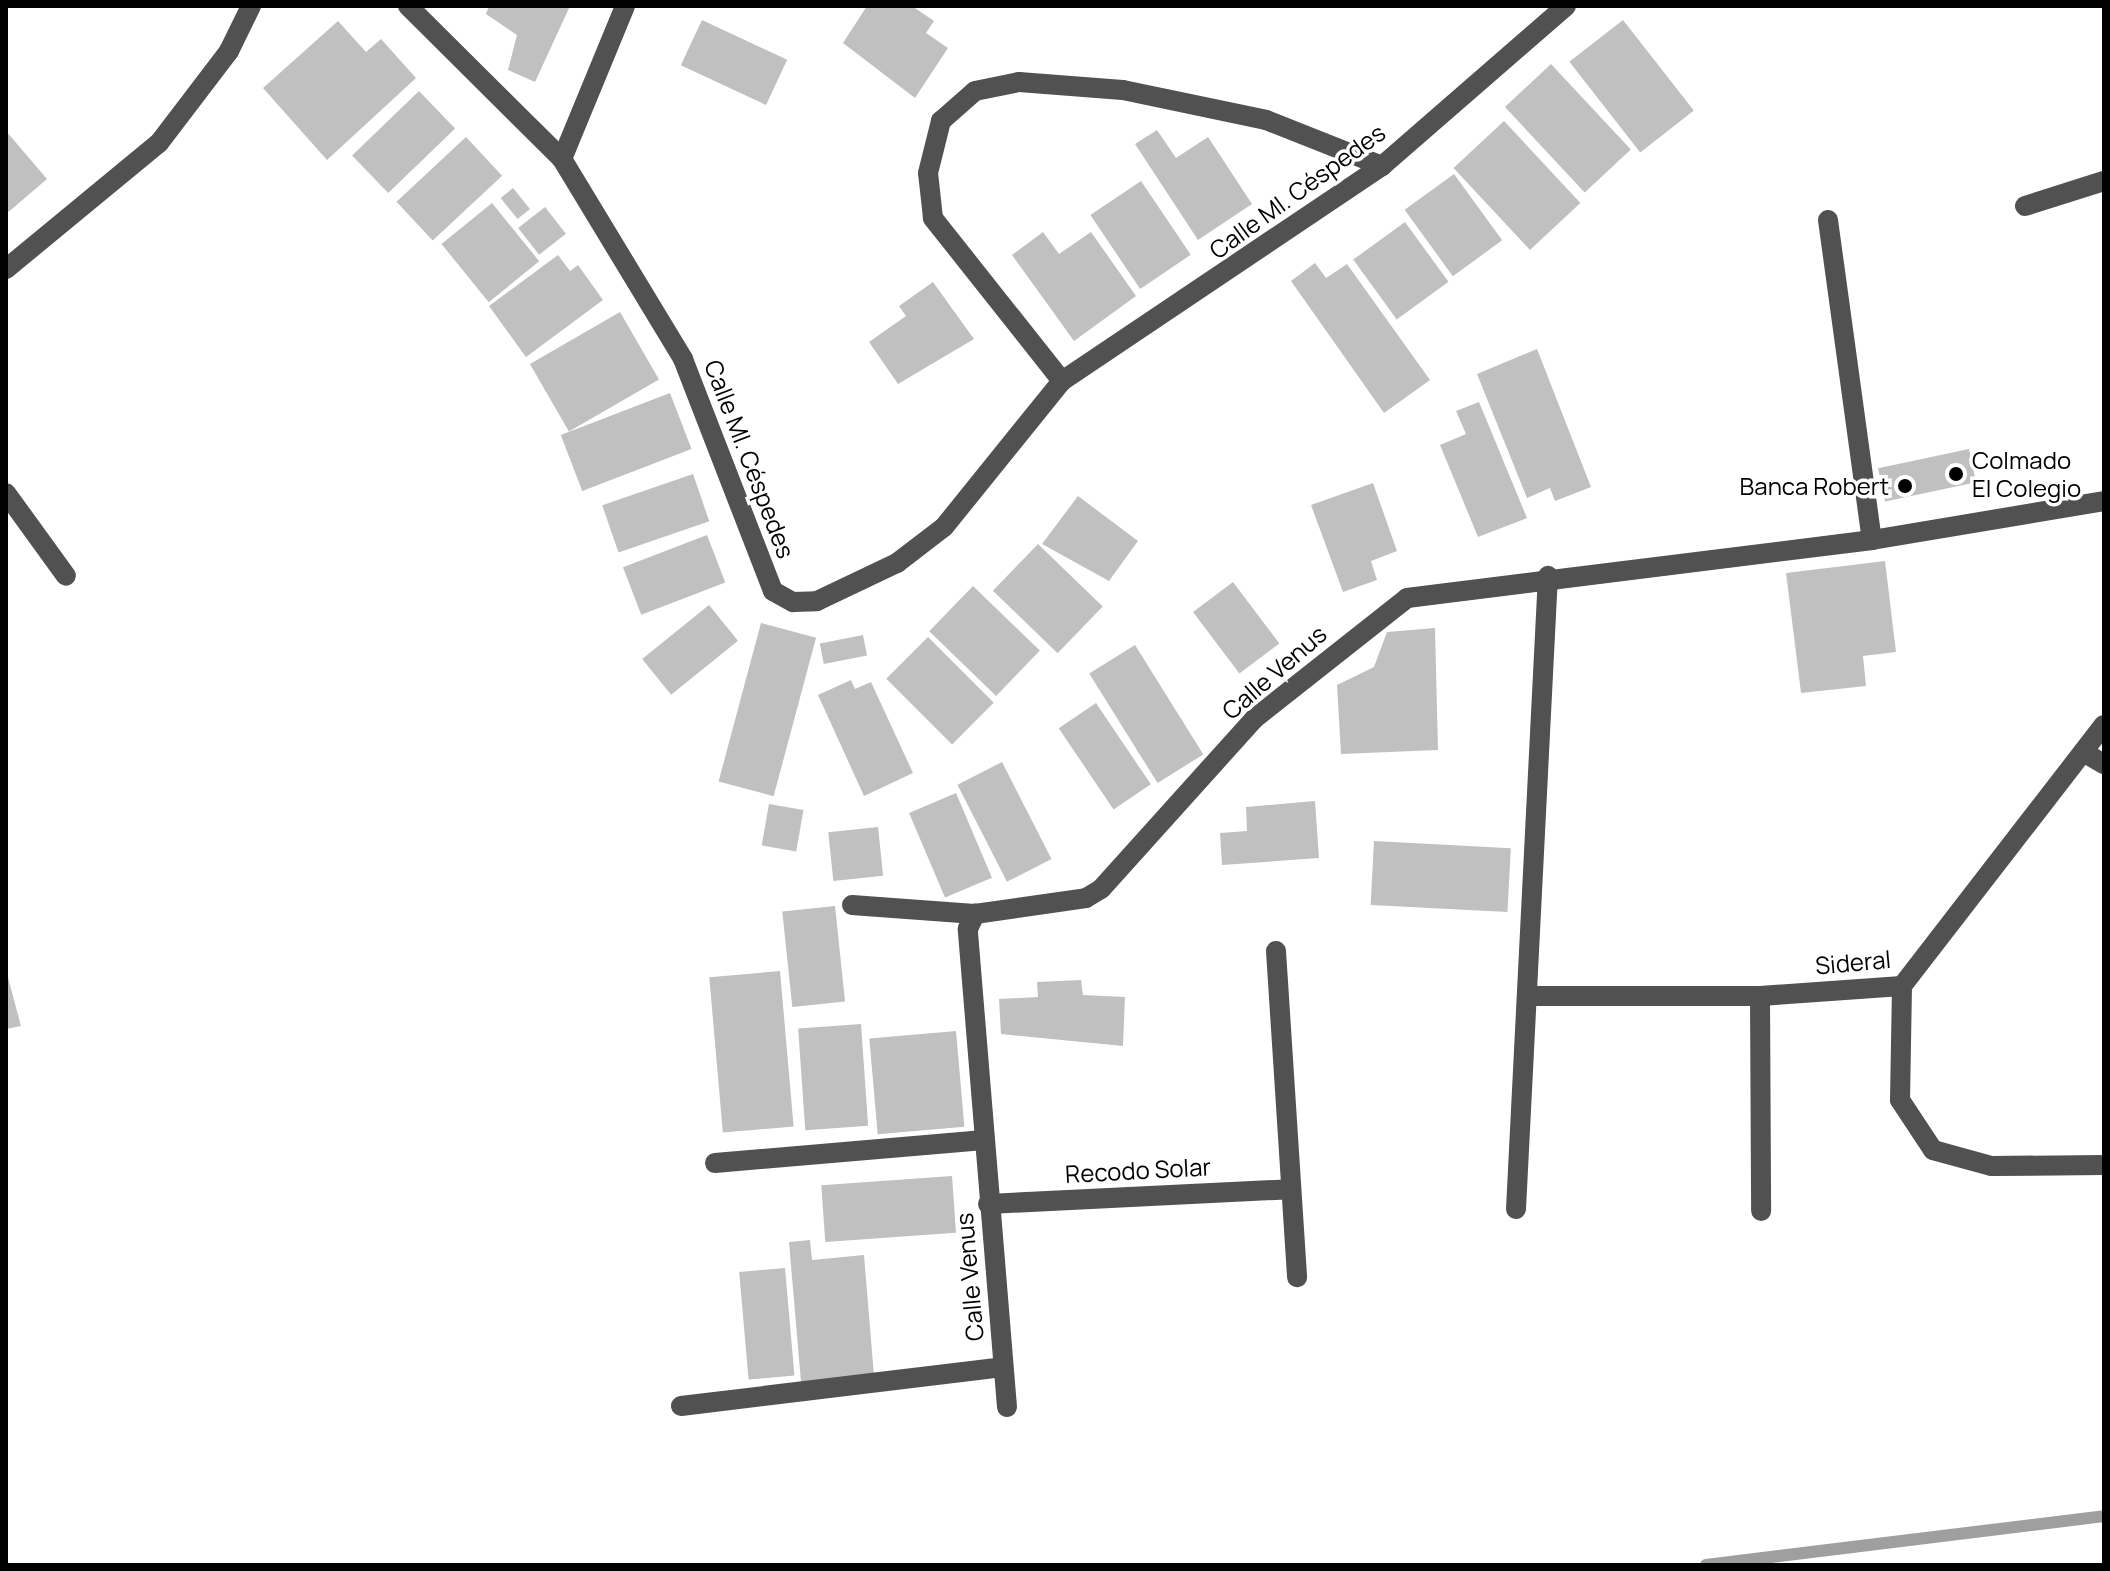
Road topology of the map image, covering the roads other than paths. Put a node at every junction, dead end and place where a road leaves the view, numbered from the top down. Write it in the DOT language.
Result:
graph roads {
  1 [pos="251,6"];
  2 [pos="408,6"];
  3 [pos="625,6"];
  4 [pos="1566,6"];
  5 [pos="562,159"];
  6 [pos="1382,166"];
  7 [pos="2104,181"];
  8 [pos="2025,206"];
  9 [pos="1828,220"];
  10 [pos="6,269"];
  11 [pos="1062,381"];
  12 [pos="6,493"];
  13 [pos="2104,501"];
  14 [pos="1872,540"];
  15 [pos="66,576"];
  16 [pos="1548,576"];
  17 [pos="2104,725"];
  18 [pos="2083,752"];
  19 [pos="2104,764"];
  20 [pos="852,905"];
  21 [pos="975,914"];
  22 [pos="1276,951"];
  23 [pos="1902,986"];
  24 [pos="1528,996"];
  25 [pos="1760,996"];
  26 [pos="984,1140"];
  27 [pos="715,1163"];
  28 [pos="2104,1165"];
  29 [pos="1291,1189"];
  30 [pos="988,1204"];
  31 [pos="1516,1209"];
  32 [pos="1761,1211"];
  33 [pos="1297,1277"];
  34 [pos="1003,1367"];
  35 [pos="681,1406"];
  36 [pos="1007,1407"];
  1 -- 10 [label="street"];
  2 -- 5 [label="street, Calle Ml. Céspedes"];
  3 -- 5 [label="street"];
  4 -- 6 [label="street, Calle Ml. Céspedes"];
  5 -- 11 [label="street, Calle Ml. Céspedes"];
  6 -- 11 [label="street, Calle Ml. Céspedes"];
  6 -- 11 [label="street"];
  7 -- 8 [label="street"];
  9 -- 14 [label="street"];
  12 -- 15 [label="street"];
  13 -- 14 [label="street, Calle Venus"];
  14 -- 16 [label="street, Calle Venus"];
  16 -- 21 [label="street, Calle Venus"];
  16 -- 24 [label="street"];
  17 -- 18 [label="street, Sideral"];
  18 -- 19 [label="street"];
  18 -- 23 [label="street, Sideral"];
  20 -- 21 [label="street"];
  21 -- 26 [label="street, Calle Venus"];
  22 -- 29 [label="street"];
  23 -- 25 [label="street, Sideral"];
  23 -- 28 [label="street"];
  24 -- 25 [label="street, Sideral"];
  24 -- 31 [label="street"];
  25 -- 32 [label="street"];
  26 -- 27 [label="street"];
  26 -- 30 [label="street, Calle Venus"];
  29 -- 30 [label="street, Recodo Solar"];
  29 -- 33 [label="street"];
  30 -- 34 [label="street, Calle Venus"];
  34 -- 35 [label="street"];
  34 -- 36 [label="street, Calle Venus"];
}
